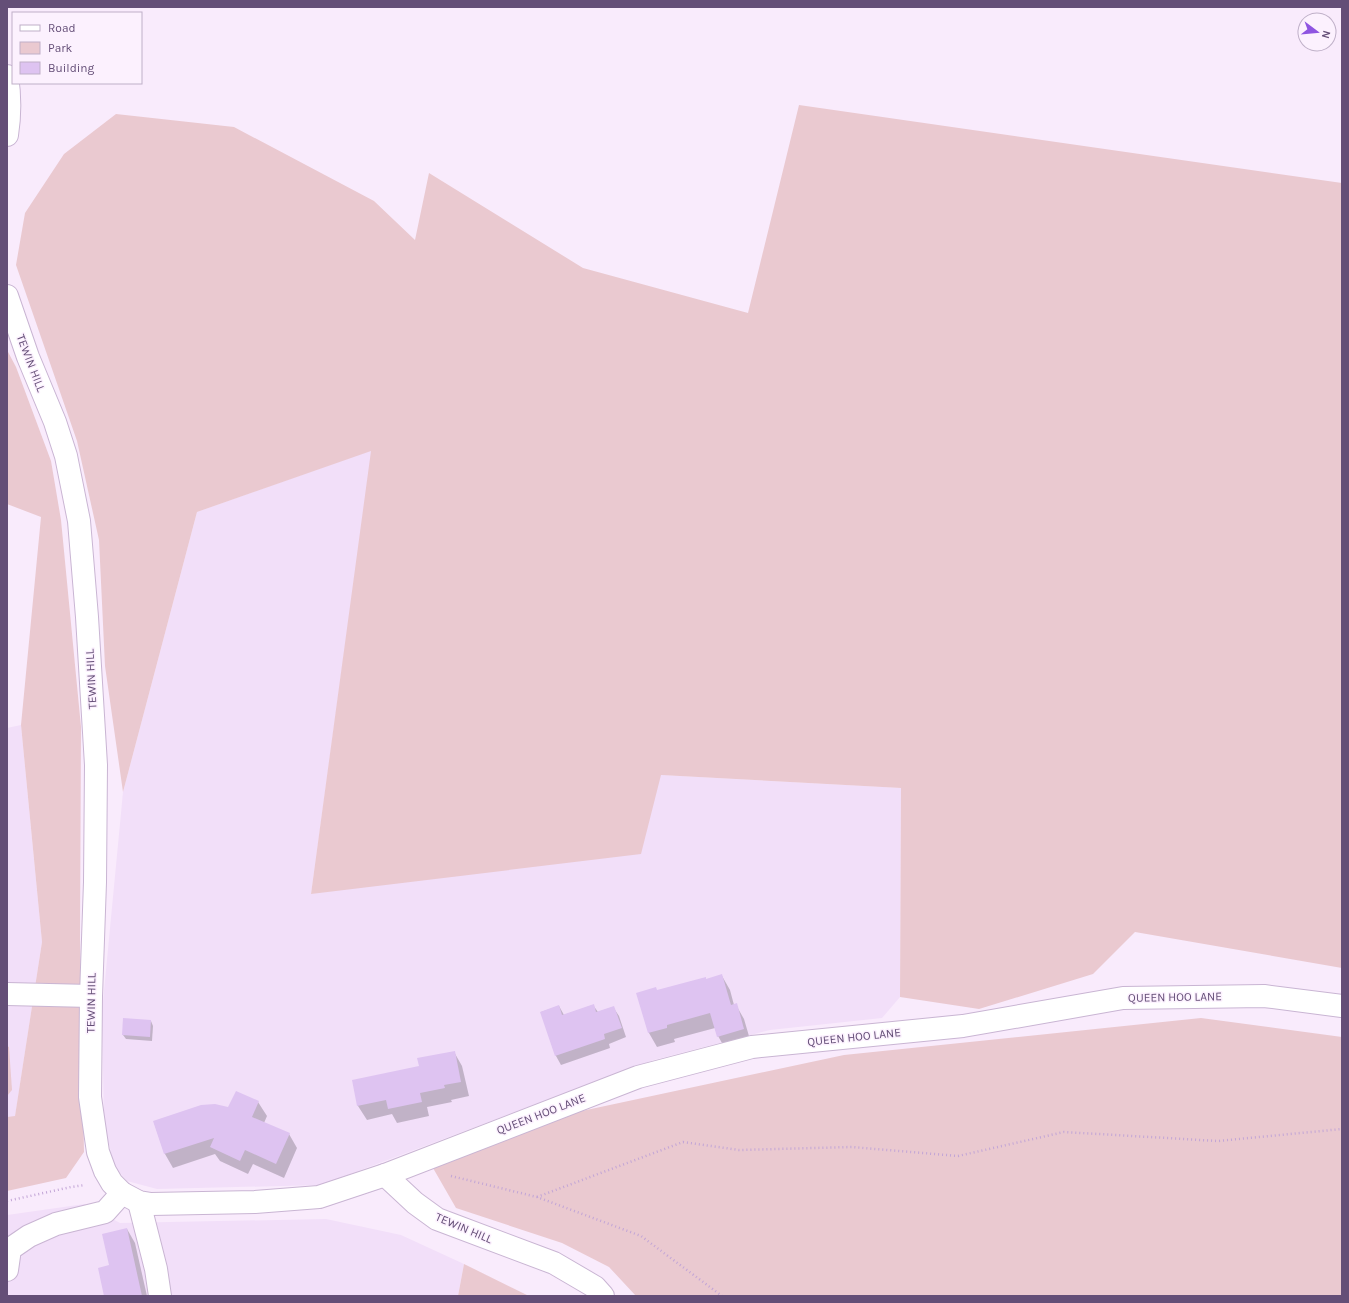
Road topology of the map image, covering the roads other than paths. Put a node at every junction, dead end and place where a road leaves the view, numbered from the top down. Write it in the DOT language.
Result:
graph roads {
  1 [pos="7,76"];
  2 [pos="7,136"];
  3 [pos="7,296"];
  4 [pos="7,994"];
  5 [pos="91,996"];
  6 [pos="1342,1006"];
  7 [pos="385,1175"];
  8 [pos="124,1193"];
  9 [pos="7,1270"];
  10 [pos="160,1296"];
  11 [pos="603,1296"];
  1 -- 2 [label="street"];
  3 -- 5 [label="street, TEWIN HILL"];
  4 -- 5 [label="street"];
  5 -- 8 [label="street, TEWIN HILL"];
  6 -- 7 [label="street, QUEEN HOO LANE"];
  7 -- 8 [label="street"];
  7 -- 11 [label="street, TEWIN HILL"];
  8 -- 9 [label="street"];
  8 -- 10 [label="street, TEWIN HILL"];
}
